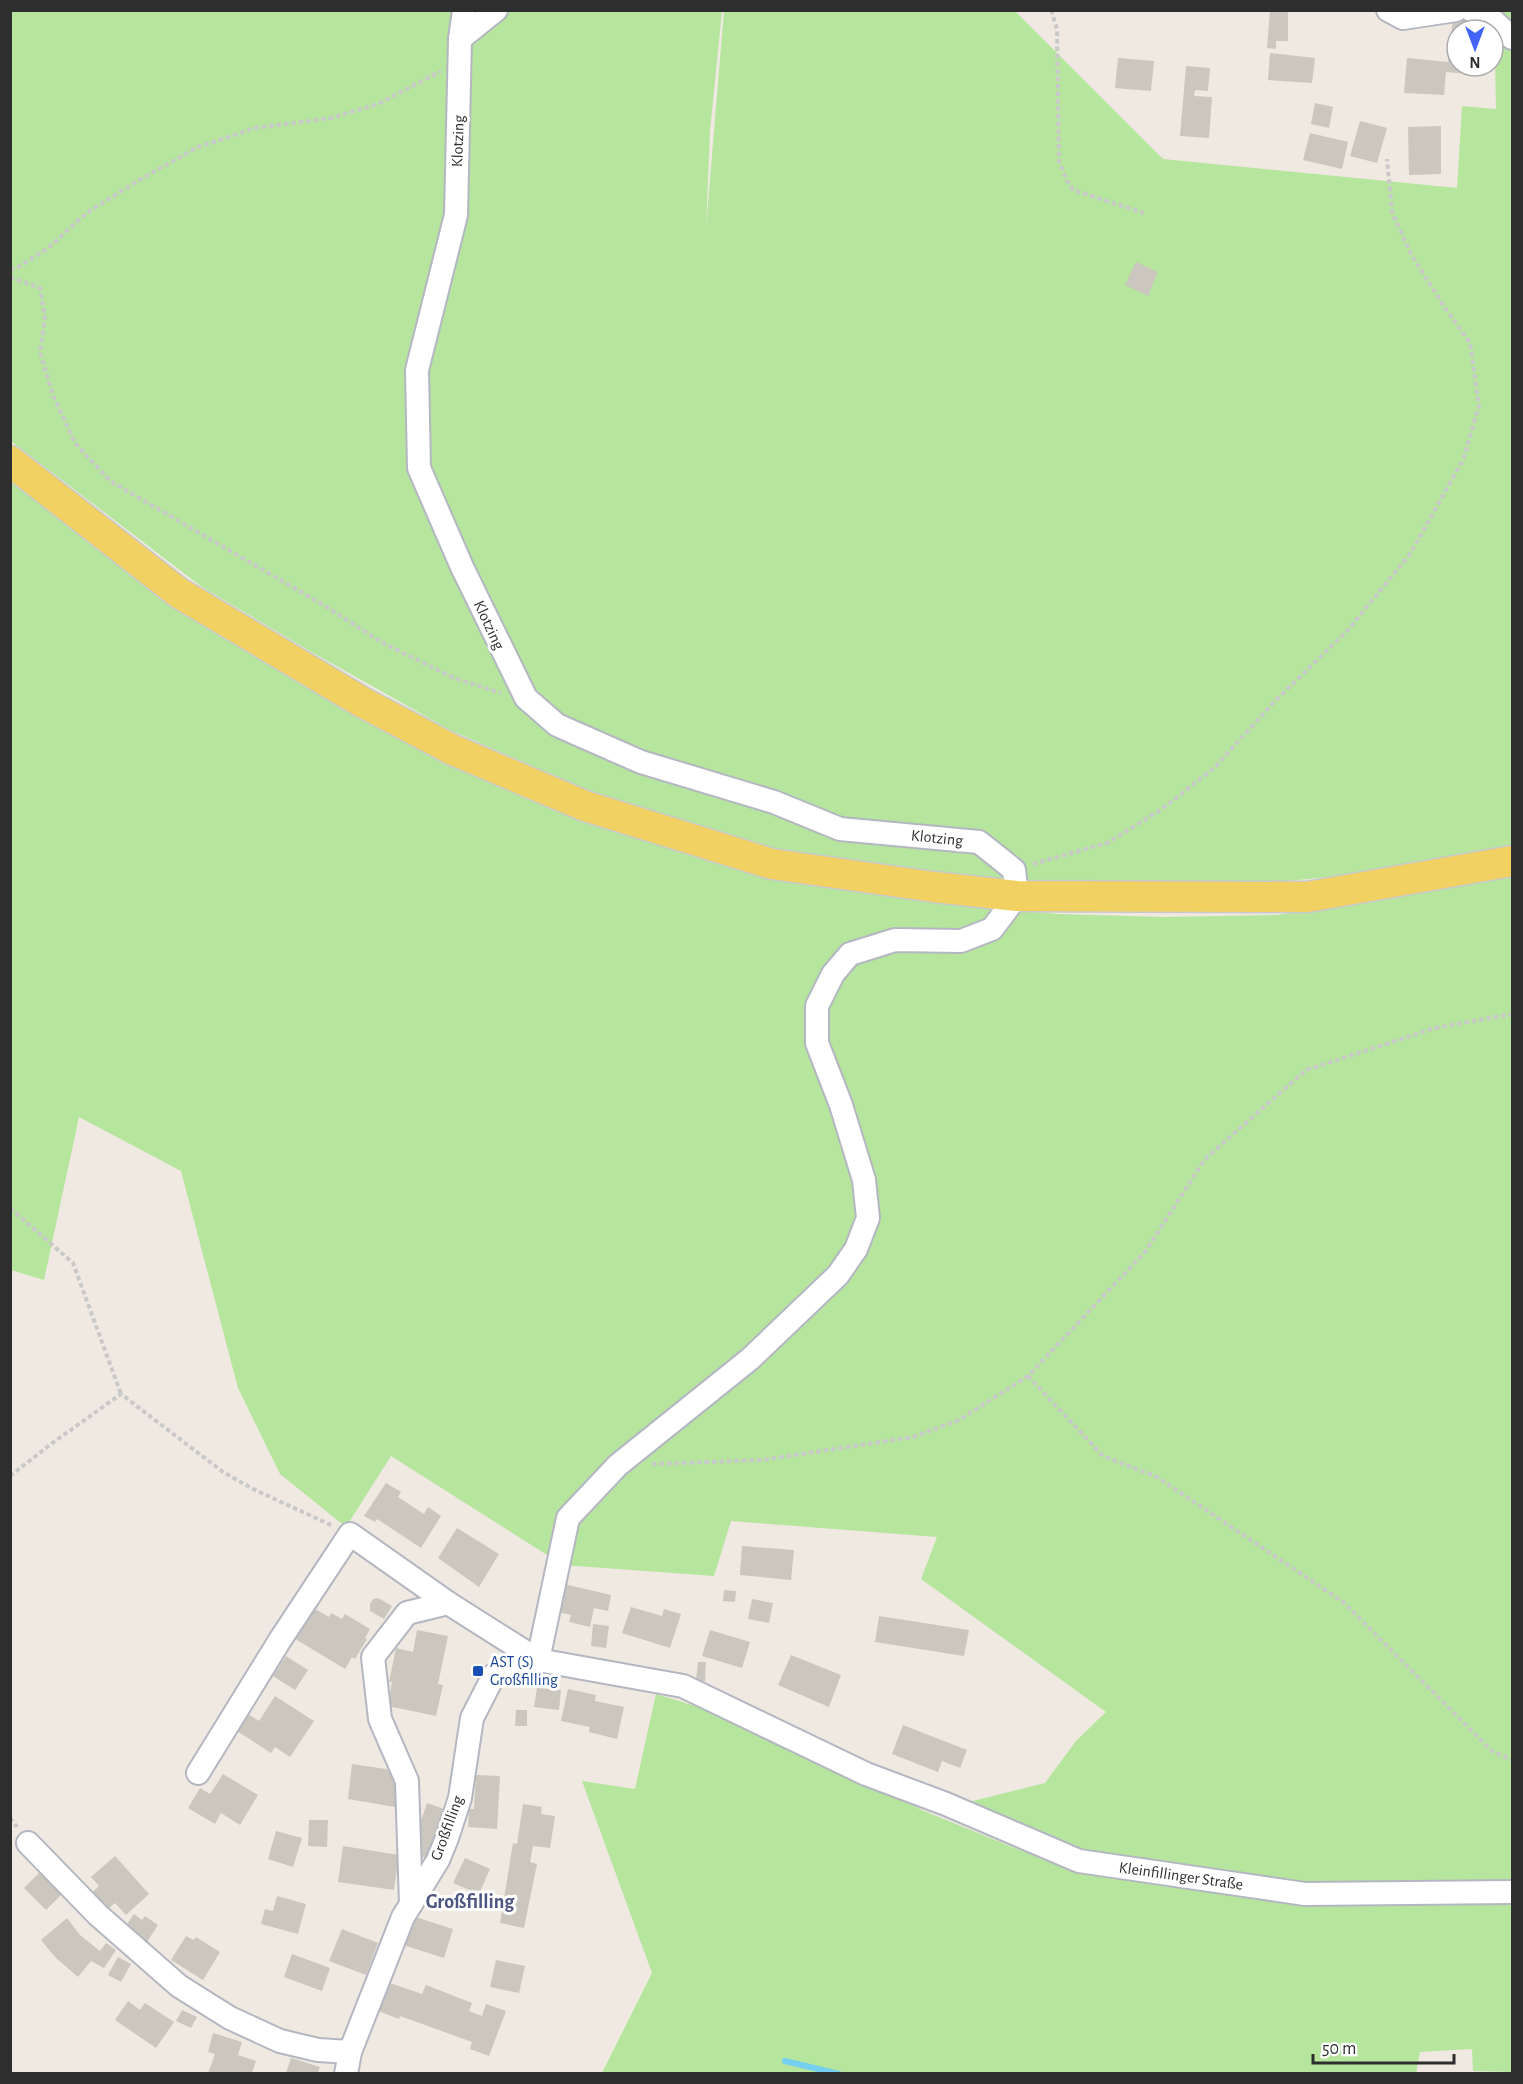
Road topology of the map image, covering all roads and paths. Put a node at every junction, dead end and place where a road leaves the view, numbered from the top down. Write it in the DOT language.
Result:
graph roads {
  1 [pos="464,10"];
  2 [pos="496,10"];
  3 [pos="1051,10"];
  4 [pos="1388,10"];
  5 [pos="1456,10"];
  6 [pos="1471,10"];
  7 [pos="1512,38"];
  8 [pos="460,49"];
  9 [pos="1388,159"];
  10 [pos="1144,213"];
  11 [pos="10,270"];
  12 [pos="10,277"];
  13 [pos="10,461"];
  14 [pos="526,698"];
  15 [pos="1512,861"];
  16 [pos="1016,883"];
  17 [pos="1512,1014"];
  18 [pos="10,1208"];
  19 [pos="1028,1376"];
  20 [pos="121,1394"];
  21 [pos="618,1465"];
  22 [pos="10,1476"];
  23 [pos="350,1534"];
  24 [pos="448,1603"];
  25 [pos="538,1660"];
  26 [pos="1512,1760"];
  27 [pos="198,1773"];
  28 [pos="866,1774"];
  29 [pos="28,1843"];
  30 [pos="1512,1892"];
  31 [pos="411,1904"];
  32 [pos="348,2063"];
  1 -- 8 [label="street, Klotzing"];
  2 -- 8 [label="street"];
  3 -- 10 [label="path"];
  4 -- 5 [label="street"];
  6 -- 7 [label="street"];
  8 -- 11 [label="path"];
  8 -- 14 [label="street, Klotzing"];
  9 -- 16 [label="path"];
  12 -- 14 [label="path"];
  13 -- 16 [label="main road"];
  14 -- 16 [label="street, Klotzing"];
  15 -- 16 [label="main road"];
  16 -- 21 [label="street"];
  17 -- 19 [label="path"];
  18 -- 20 [label="path"];
  19 -- 21 [label="path"];
  19 -- 26 [label="path"];
  20 -- 22 [label="path"];
  20 -- 23 [label="path"];
  21 -- 25 [label="street"];
  23 -- 24 [label="street, Großfilling"];
  23 -- 27 [label="street"];
  24 -- 25 [label="street, Großfilling"];
  24 -- 31 [label="street"];
  25 -- 28 [label="street, Großfilling"];
  25 -- 31 [label="street, Großfilling"];
  28 -- 30 [label="street, Kleinfillinger Straße"];
  29 -- 32 [label="street, Großfilling"];
  31 -- 32 [label="street, Großfilling"];
}
